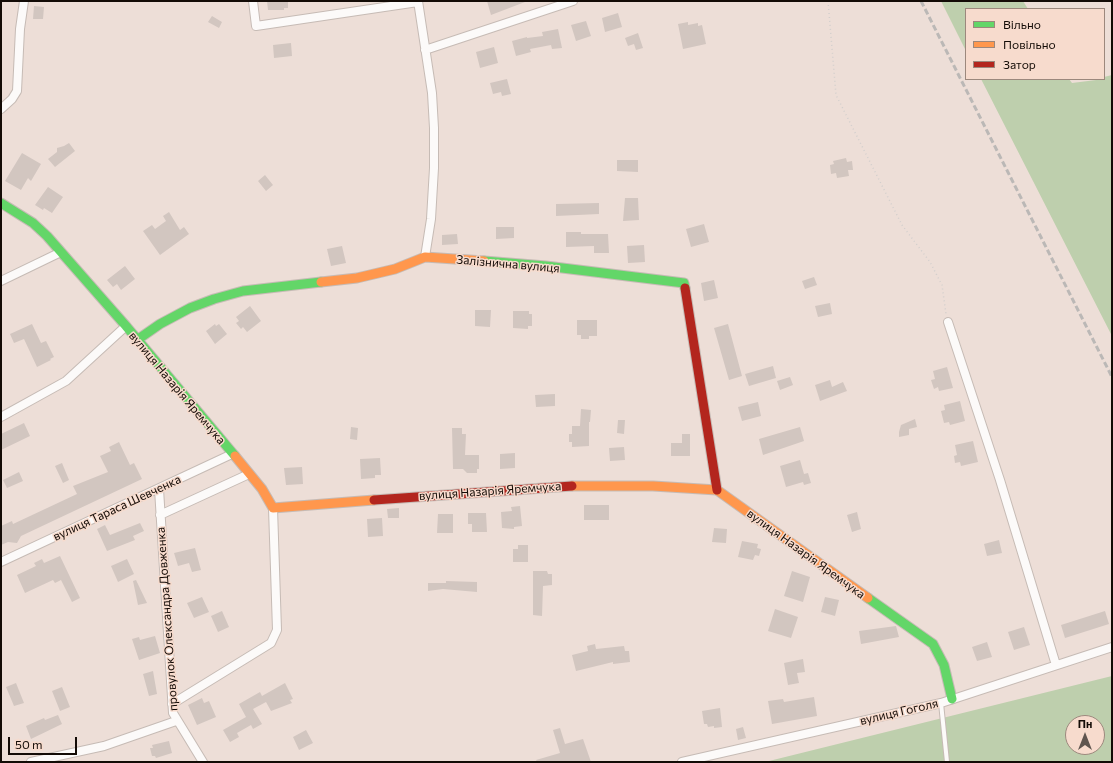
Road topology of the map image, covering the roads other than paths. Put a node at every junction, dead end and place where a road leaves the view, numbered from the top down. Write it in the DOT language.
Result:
graph roads {
  1 [pos="24,1"];
  2 [pos="253,1"];
  3 [pos="418,1"];
  4 [pos="573,1"];
  5 [pos="425,50"];
  6 [pos="1,109"];
  7 [pos="1,203"];
  8 [pos="60,252"];
  9 [pos="425,257"];
  10 [pos="1,281"];
  11 [pos="948,322"];
  12 [pos="126,326"];
  13 [pos="137,340"];
  14 [pos="1,417"];
  15 [pos="232,454"];
  16 [pos="249,474"];
  17 [pos="159,489"];
  18 [pos="717,490"];
  19 [pos="273,508"];
  20 [pos="160,515"];
  21 [pos="1,562"];
  22 [pos="1112,647"];
  23 [pos="1056,665"];
  24 [pos="952,698"];
  25 [pos="941,703"];
  26 [pos="172,704"];
  27 [pos="176,721"];
  28 [pos="31,762"];
  29 [pos="203,762"];
  30 [pos="682,762"];
  31 [pos="948,762"];
  1 -- 6 [label="street"];
  2 -- 3 [label="street"];
  3 -- 5 [label="street"];
  4 -- 5 [label="street"];
  5 -- 9 [label="street"];
  7 -- 8 [label="street, вулиця Назарія Яремчука"];
  8 -- 10 [label="street"];
  8 -- 12 [label="street, вулиця Назарія Яремчука"];
  9 -- 13 [label="street, Залізнична вулиця"];
  9 -- 18 [label="street, Залізнична вулиця"];
  11 -- 23 [label="street"];
  12 -- 13 [label="street, вулиця Назарія Яремчука"];
  12 -- 14 [label="street"];
  13 -- 15 [label="street, вулиця Назарія Яремчука"];
  15 -- 16 [label="street, вулиця Назарія Яремчука"];
  15 -- 17 [label="street, вулиця Тараса Шевченка"];
  16 -- 19 [label="street, вулиця Назарія Яремчука"];
  16 -- 20 [label="street, провулок Олександра Довженка"];
  17 -- 20 [label="street, провулок Олександра Довженка"];
  17 -- 21 [label="street, вулиця Тараса Шевченка"];
  18 -- 19 [label="street, вулиця Назарія Яремчука"];
  18 -- 24 [label="street, вулиця Назарія Яремчука"];
  19 -- 26 [label="street"];
  20 -- 26 [label="street, провулок Олександра Довженка"];
  22 -- 23 [label="street, вулиця Гоголя"];
  23 -- 24 [label="street, вулиця Гоголя"];
  24 -- 25 [label="street, вулиця Гоголя"];
  25 -- 30 [label="street, вулиця Гоголя"];
  25 -- 31 [label="lane"];
  26 -- 27 [label="street, провулок Олександра Довженка"];
  27 -- 28 [label="street"];
  27 -- 29 [label="street, провулок Олександра Довженка"];
}
